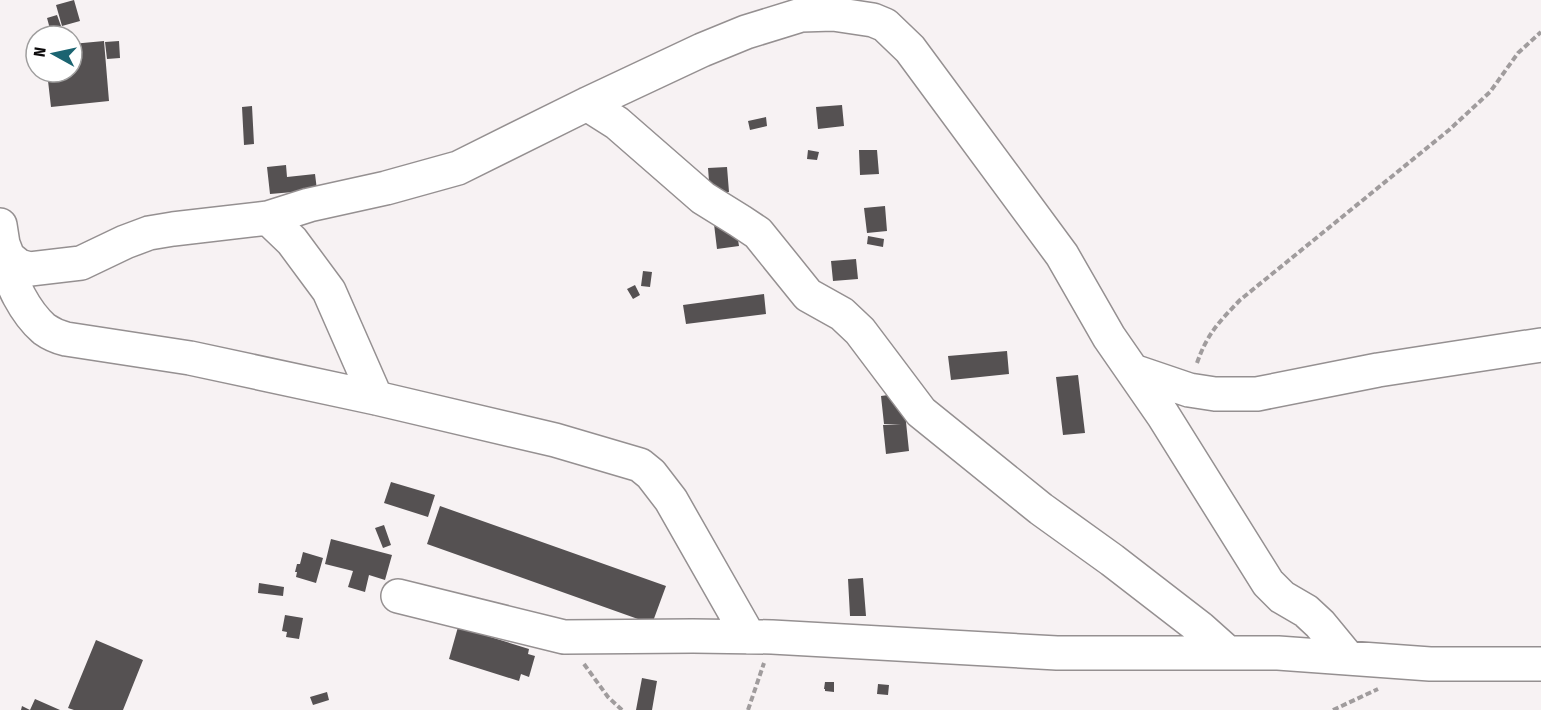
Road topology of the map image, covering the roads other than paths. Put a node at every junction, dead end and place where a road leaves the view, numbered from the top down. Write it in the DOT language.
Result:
graph roads {
  1 [pos="587,104"];
  2 [pos="268,218"];
  3 [pos="0,225"];
  4 [pos="5,263"];
  5 [pos="1541,345"];
  6 [pos="1133,370"];
  7 [pos="376,398"];
  8 [pos="398,596"];
  9 [pos="761,637"];
  10 [pos="1228,653"];
  11 [pos="1348,658"];
  12 [pos="1541,664"];
  1 -- 2 [label="street"];
  1 -- 6 [label="street"];
  1 -- 10 [label="street"];
  2 -- 4 [label="street"];
  2 -- 7 [label="street"];
  3 -- 4 [label="street"];
  4 -- 7 [label="street"];
  5 -- 6 [label="street"];
  6 -- 11 [label="street"];
  7 -- 9 [label="street"];
  8 -- 9 [label="street"];
  9 -- 10 [label="street"];
  10 -- 11 [label="street"];
  11 -- 12 [label="street"];
}
